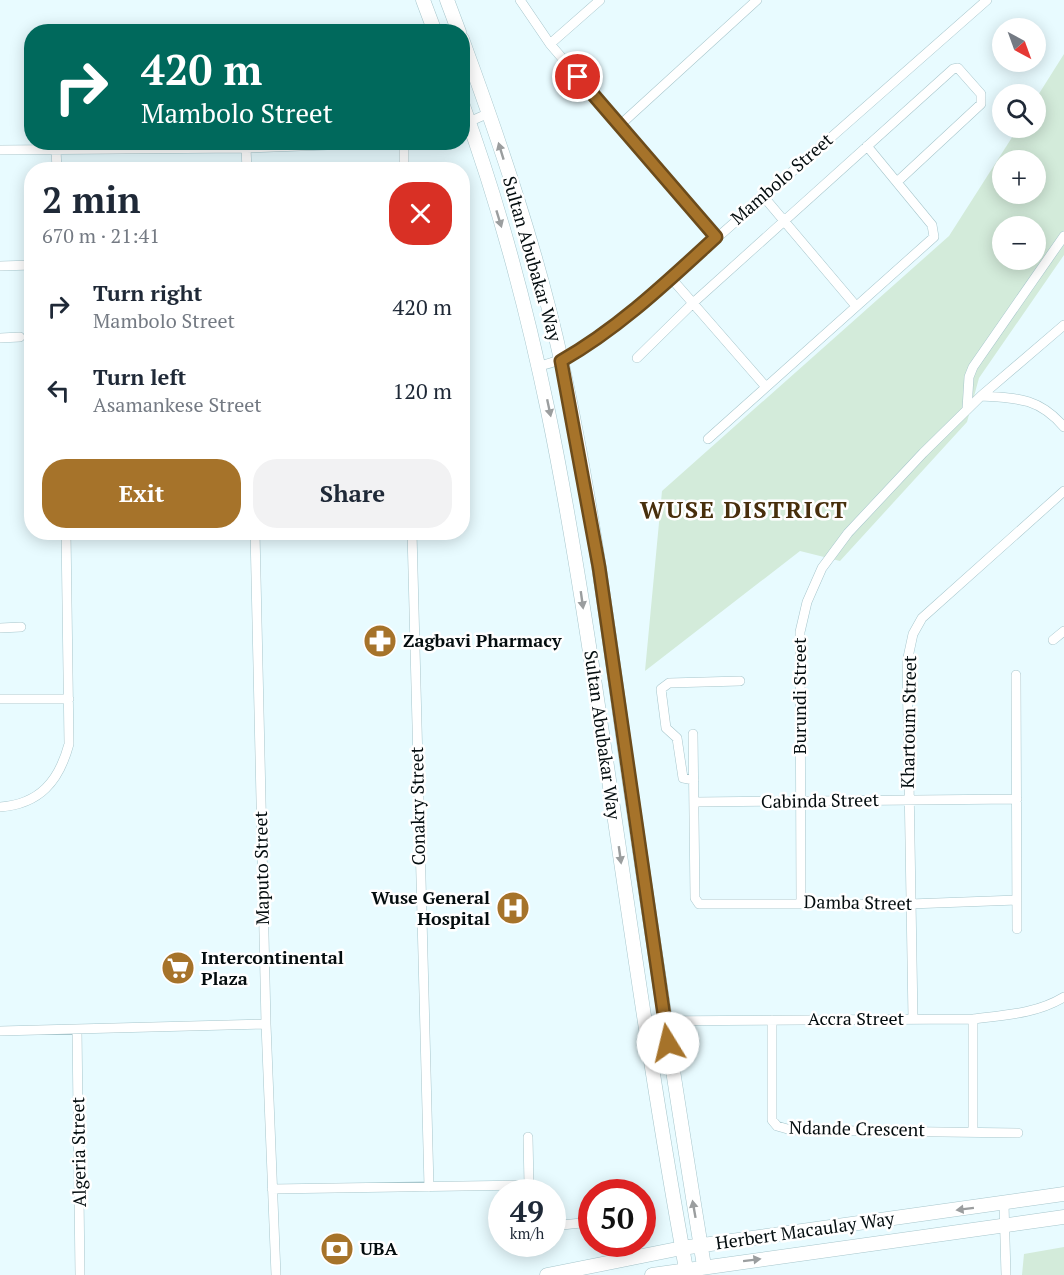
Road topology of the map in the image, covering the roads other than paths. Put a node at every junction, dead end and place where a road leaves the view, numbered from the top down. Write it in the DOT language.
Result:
graph roads {
  1 [pos="423,0"];
  2 [pos="447,0"];
  3 [pos="520,0"];
  4 [pos="600,0"];
  5 [pos="757,0"];
  6 [pos="987,0"];
  7 [pos="432,24"];
  8 [pos="456,24"];
  9 [pos="550,44"];
  10 [pos="470,61"];
  11 [pos="489,113"];
  12 [pos="470,122"];
  13 [pos="620,125"];
  14 [pos="470,139"];
  15 [pos="867,146"];
  16 [pos="0,150"];
  17 [pos="24,150"];
  18 [pos="897,182"];
  19 [pos="763,196"];
  20 [pos="785,221"];
  21 [pos="1064,236"];
  22 [pos="716,237"];
  23 [pos="24,265"];
  24 [pos="0,266"];
  25 [pos="671,278"];
  26 [pos="693,303"];
  27 [pos="856,306"];
  28 [pos="1064,325"];
  29 [pos="20,337"];
  30 [pos="0,338"];
  31 [pos="637,358"];
  32 [pos="561,361"];
  33 [pos="540,366"];
  34 [pos="766,387"];
  35 [pos="981,396"];
  36 [pos="967,409"];
  37 [pos="1064,427"];
  38 [pos="708,438"];
  39 [pos="1064,491"];
  40 [pos="66,540"];
  41 [pos="255,540"];
  42 [pos="412,540"];
  43 [pos="21,627"];
  44 [pos="0,628"];
  45 [pos="1064,631"];
  46 [pos="1053,640"];
  47 [pos="1016,675"];
  48 [pos="740,681"];
  49 [pos="0,699"];
  50 [pos="69,699"];
  51 [pos="693,734"];
  52 [pos="694,780"];
  53 [pos="1017,799"];
  54 [pos="908,800"];
  55 [pos="801,801"];
  56 [pos="695,802"];
  57 [pos="0,807"];
  58 [pos="1017,900"];
  59 [pos="801,903"];
  60 [pos="910,904"];
  61 [pos="1017,929"];
  62 [pos="1064,997"];
  63 [pos="913,1019"];
  64 [pos="973,1019"];
  65 [pos="665,1020"];
  66 [pos="772,1020"];
  67 [pos="644,1021"];
  68 [pos="266,1024"];
  69 [pos="77,1029"];
  70 [pos="0,1031"];
  71 [pos="973,1131"];
  72 [pos="1018,1133"];
  73 [pos="528,1137"];
  74 [pos="529,1179"];
  75 [pos="429,1187"];
  76 [pos="488,1188"];
  77 [pos="272,1189"];
  78 [pos="1064,1194"];
  79 [pos="1004,1204"];
  80 [pos="1064,1217"];
  81 [pos="1006,1227"];
  82 [pos="700,1246"];
  83 [pos="682,1248"];
  84 [pos="704,1266"];
  85 [pos="686,1269"];
  86 [pos="80,1275"];
  87 [pos="276,1275"];
  88 [pos="547,1275"];
  89 [pos="652,1275"];
  90 [pos="1006,1275"];
  1 -- 7 [label="main road"];
  2 -- 8 [label="main road"];
  3 -- 9 [label="street"];
  4 -- 9 [label="street"];
  5 -- 13 [label="street"];
  6 -- 19 [label="street, Mambolo Street"];
  9 -- 13 [label="street"];
  10 -- 11 [label="main road, Sultan Abubakar Way"];
  11 -- 12 [label="street"];
  32 -- 11 [label="main road, Sultan Abubakar Way, one-way"];
  13 -- 22 [label="street"];
  14 -- 33 [label="main road, Sultan Abubakar Way, one-way"];
  15 -- 18 [label="street"];
  15 -- 18 [label="street"];
  15 -- 20 [label="street"];
  16 -- 17 [label="street"];
  18 -- 27 [label="street"];
  19 -- 20 [label="street"];
  19 -- 22 [label="street, Mambolo Street"];
  20 -- 26 [label="street"];
  20 -- 27 [label="street"];
  21 -- 36 [label="street"];
  22 -- 25 [label="street, Mambolo Street"];
  23 -- 24 [label="street"];
  25 -- 26 [label="street"];
  25 -- 32 [label="street, Mambolo Street"];
  26 -- 31 [label="street"];
  26 -- 34 [label="street"];
  27 -- 34 [label="street"];
  28 -- 35 [label="street, Burundi Street"];
  29 -- 30 [label="street"];
  32 -- 33 [label="street, Mambolo Street"];
  32 -- 65 [label="main road, Sultan Abubakar Way"];
  33 -- 67 [label="main road, Sultan Abubakar Way, one-way"];
  34 -- 38 [label="street"];
  35 -- 36 [label="street, Burundi Street"];
  35 -- 37 [label="street"];
  36 -- 55 [label="street, Burundi Street"];
  39 -- 54 [label="street, Khartoum Street"];
  40 -- 50 [label="street"];
  41 -- 68 [label="street, Maputo Street"];
  42 -- 75 [label="street, Conakry Street"];
  43 -- 44 [label="street"];
  45 -- 46 [label="street"];
  47 -- 53 [label="street"];
  48 -- 52 [label="street"];
  49 -- 50 [label="street"];
  50 -- 57 [label="street"];
  51 -- 52 [label="street"];
  52 -- 56 [label="street"];
  53 -- 54 [label="street, Cabinda Street"];
  53 -- 58 [label="street"];
  54 -- 55 [label="street, Cabinda Street"];
  54 -- 60 [label="street, Khartoum Street"];
  55 -- 56 [label="street, Cabinda Street"];
  55 -- 59 [label="street, Burundi Street"];
  56 -- 59 [label="street, Damba Street"];
  58 -- 60 [label="street, Damba Street"];
  58 -- 61 [label="street"];
  59 -- 60 [label="street, Damba Street"];
  60 -- 63 [label="street, Khartoum Street"];
  62 -- 64 [label="street, Accra Street"];
  63 -- 64 [label="street, Accra Street"];
  63 -- 66 [label="street, Accra Street"];
  64 -- 71 [label="street"];
  65 -- 66 [label="street, Accra Street"];
  65 -- 67 [label="street, Accra Street"];
  82 -- 65 [label="main road, Sultan Abubakar Way, one-way"];
  66 -- 71 [label="street, Ndande Crescent"];
  67 -- 83 [label="main road, Sultan Abubakar Way"];
  68 -- 69 [label="street"];
  68 -- 77 [label="street, Maputo Street"];
  69 -- 70 [label="street"];
  69 -- 86 [label="street, Algeria Street"];
  71 -- 72 [label="street, Ndande Crescent"];
  73 -- 74 [label="street"];
  75 -- 76 [label="street"];
  75 -- 77 [label="street"];
  77 -- 87 [label="street, Maputo Street"];
  78 -- 79 [label="main road, Herbert Macaulay Way"];
  79 -- 81 [label="street"];
  79 -- 82 [label="main road, Herbert Macaulay Way, one-way"];
  80 -- 81 [label="main road, Herbert Macaulay Way"];
  84 -- 81 [label="main road, Herbert Macaulay Way, one-way"];
  81 -- 90 [label="street"];
  82 -- 83 [label="main road, Herbert Macaulay Way"];
  82 -- 84 [label="main road, Sultan Abubakar Way"];
  83 -- 85 [label="main road, Sultan Abubakar Way"];
  83 -- 88 [label="main road, Herbert Macaulay Way"];
  84 -- 85 [label="main road, Herbert Macaulay Way"];
  85 -- 89 [label="main road, Herbert Macaulay Way"];
}
